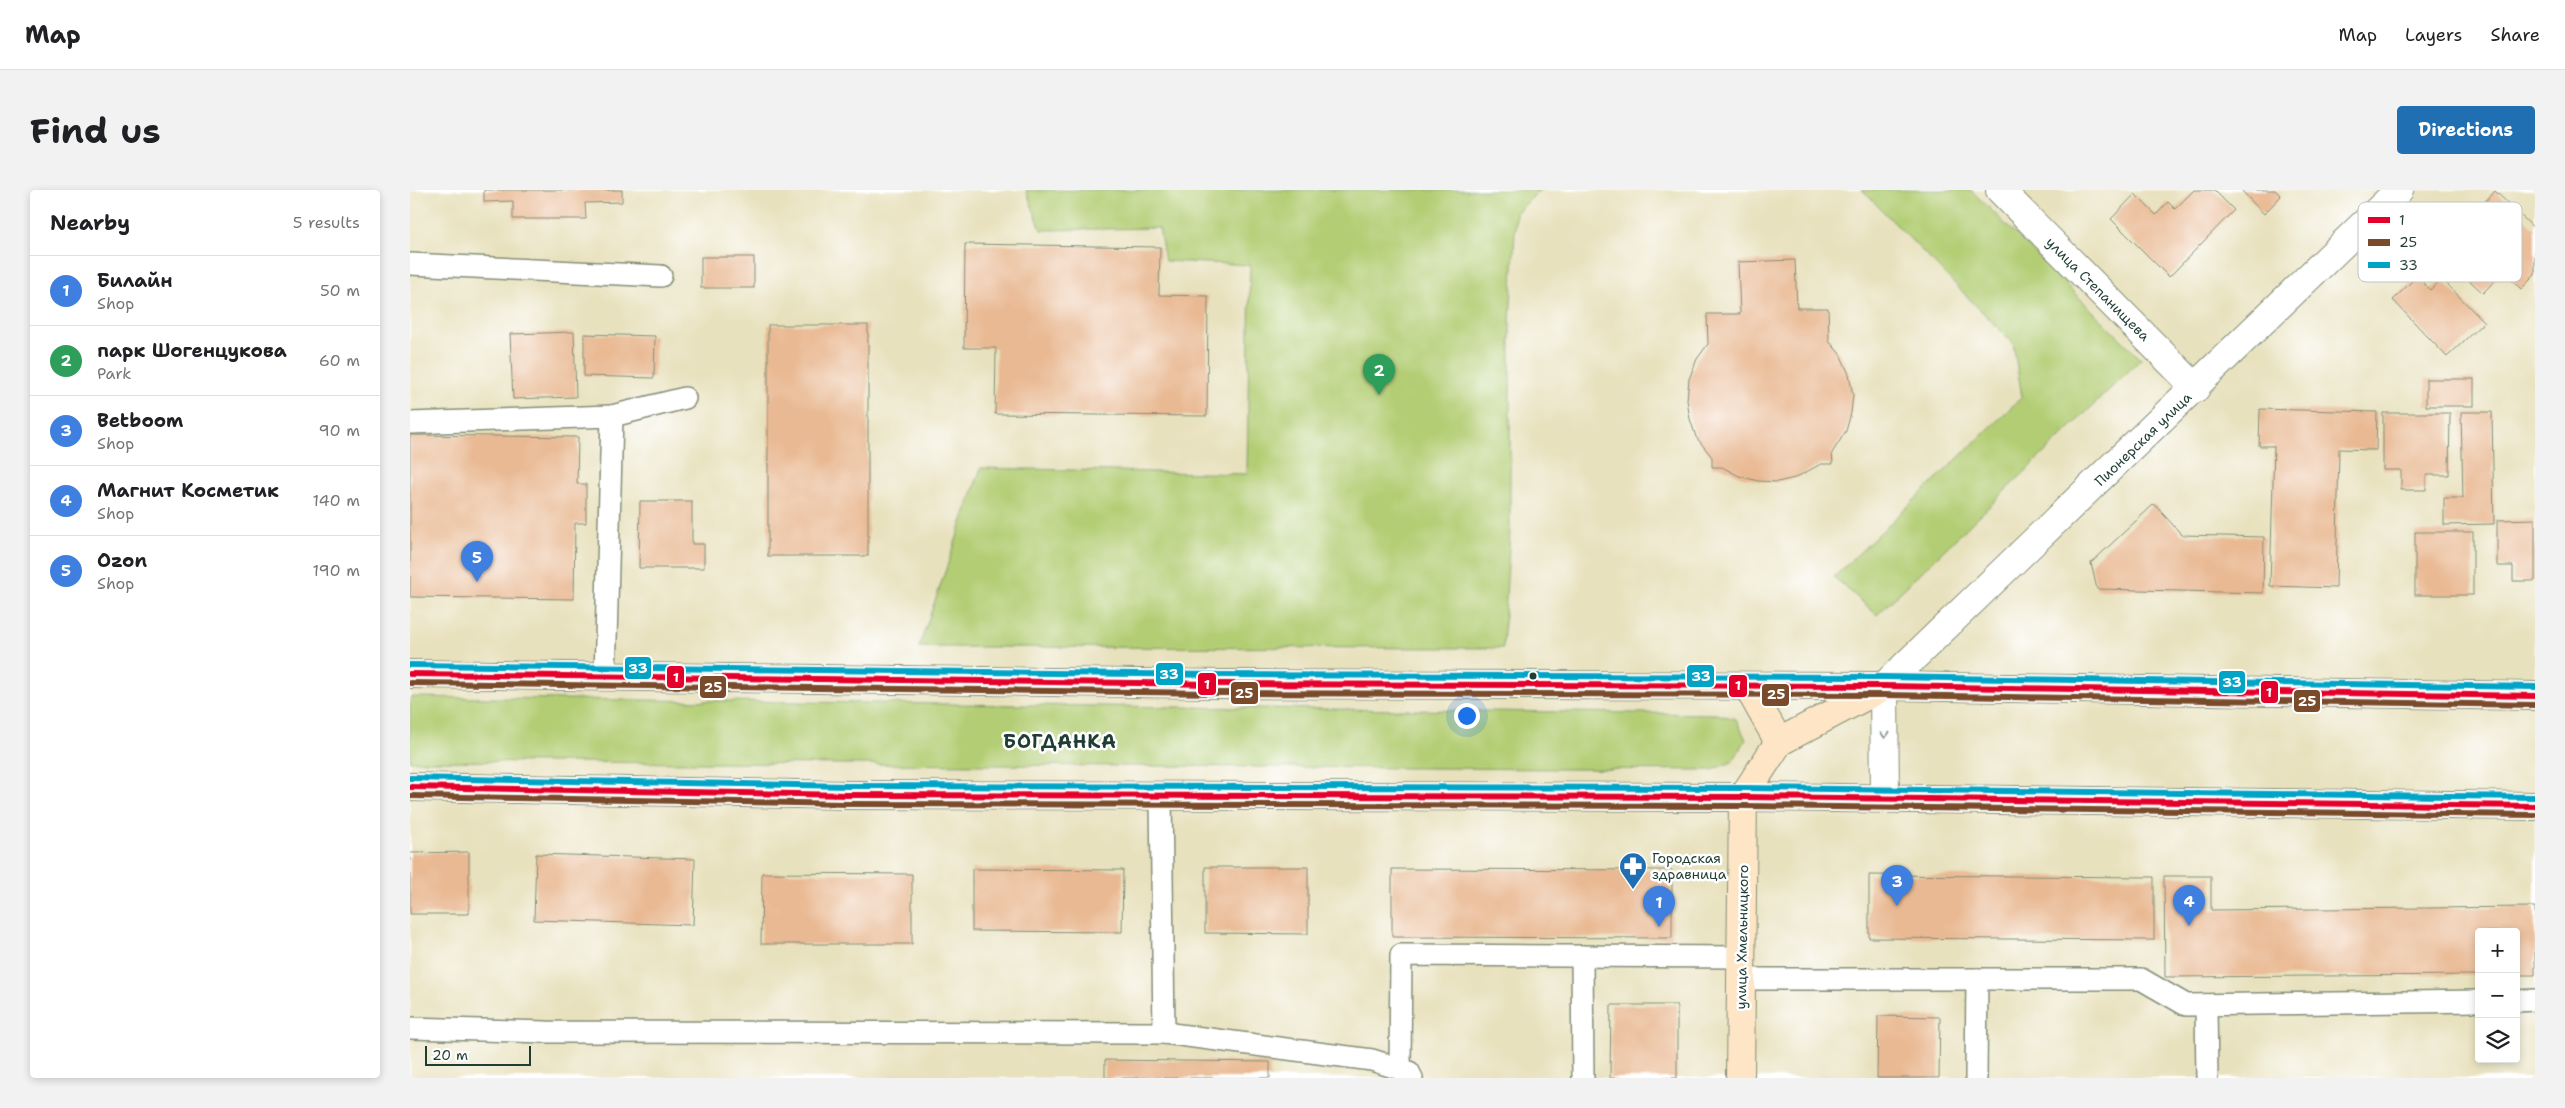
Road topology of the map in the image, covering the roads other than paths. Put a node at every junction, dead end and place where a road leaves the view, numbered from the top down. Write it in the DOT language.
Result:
graph roads {
  1 [pos="2000,190"];
  2 [pos="2399,190"];
  3 [pos="2387,202"];
  4 [pos="2358,230"];
  5 [pos="410,264"];
  6 [pos="661,276"];
  7 [pos="2196,388"];
  8 [pos="685,398"];
  9 [pos="612,416"];
  10 [pos="410,423"];
  11 [pos="410,674"];
  12 [pos="605,678"];
  13 [pos="1884,686"];
  14 [pos="1748,687"];
  15 [pos="2535,696"];
  16 [pos="1779,742"];
  17 [pos="410,787"];
  18 [pos="1161,796"];
  19 [pos="1744,797"];
  20 [pos="1885,798"];
  21 [pos="2535,806"];
  22 [pos="1582,956"];
  23 [pos="1742,968"];
  24 [pos="1976,979"];
  25 [pos="2535,1000"];
  26 [pos="2475,1001"];
  27 [pos="2520,1001"];
  28 [pos="2206,1005"];
  29 [pos="410,1028"];
  30 [pos="1164,1033"];
  31 [pos="1406,1073"];
  32 [pos="1583,1078"];
  33 [pos="1740,1078"];
  34 [pos="1976,1078"];
  35 [pos="2207,1078"];
  1 -- 7 [label="street, улица Степанищева"];
  2 -- 3 [label="street, Пионерская улица"];
  4 -- 7 [label="street, Пионерская улица"];
  5 -- 6 [label="lane"];
  7 -- 13 [label="street, Пионерская улица"];
  8 -- 9 [label="lane"];
  9 -- 10 [label="lane"];
  9 -- 12 [label="lane"];
  11 -- 12 [label="main road"];
  12 -- 14 [label="main road"];
  13 -- 14 [label="main road"];
  13 -- 15 [label="main road"];
  13 -- 16 [label="main road"];
  13 -- 20 [label="street, one-way"];
  14 -- 16 [label="main road"];
  16 -- 19 [label="main road"];
  17 -- 18 [label="main road"];
  18 -- 19 [label="main road"];
  18 -- 30 [label="lane"];
  19 -- 20 [label="main road"];
  19 -- 23 [label="main road, улица Хмельницкого"];
  20 -- 21 [label="main road"];
  22 -- 23 [label="lane"];
  22 -- 31 [label="lane"];
  22 -- 32 [label="lane"];
  23 -- 24 [label="lane"];
  23 -- 33 [label="main road, улица Хмельницкого"];
  24 -- 28 [label="lane"];
  24 -- 34 [label="lane"];
  25 -- 27 [label="lane"];
  26 -- 28 [label="lane"];
  28 -- 35 [label="lane"];
  29 -- 30 [label="lane"];
  30 -- 31 [label="lane"];
}
